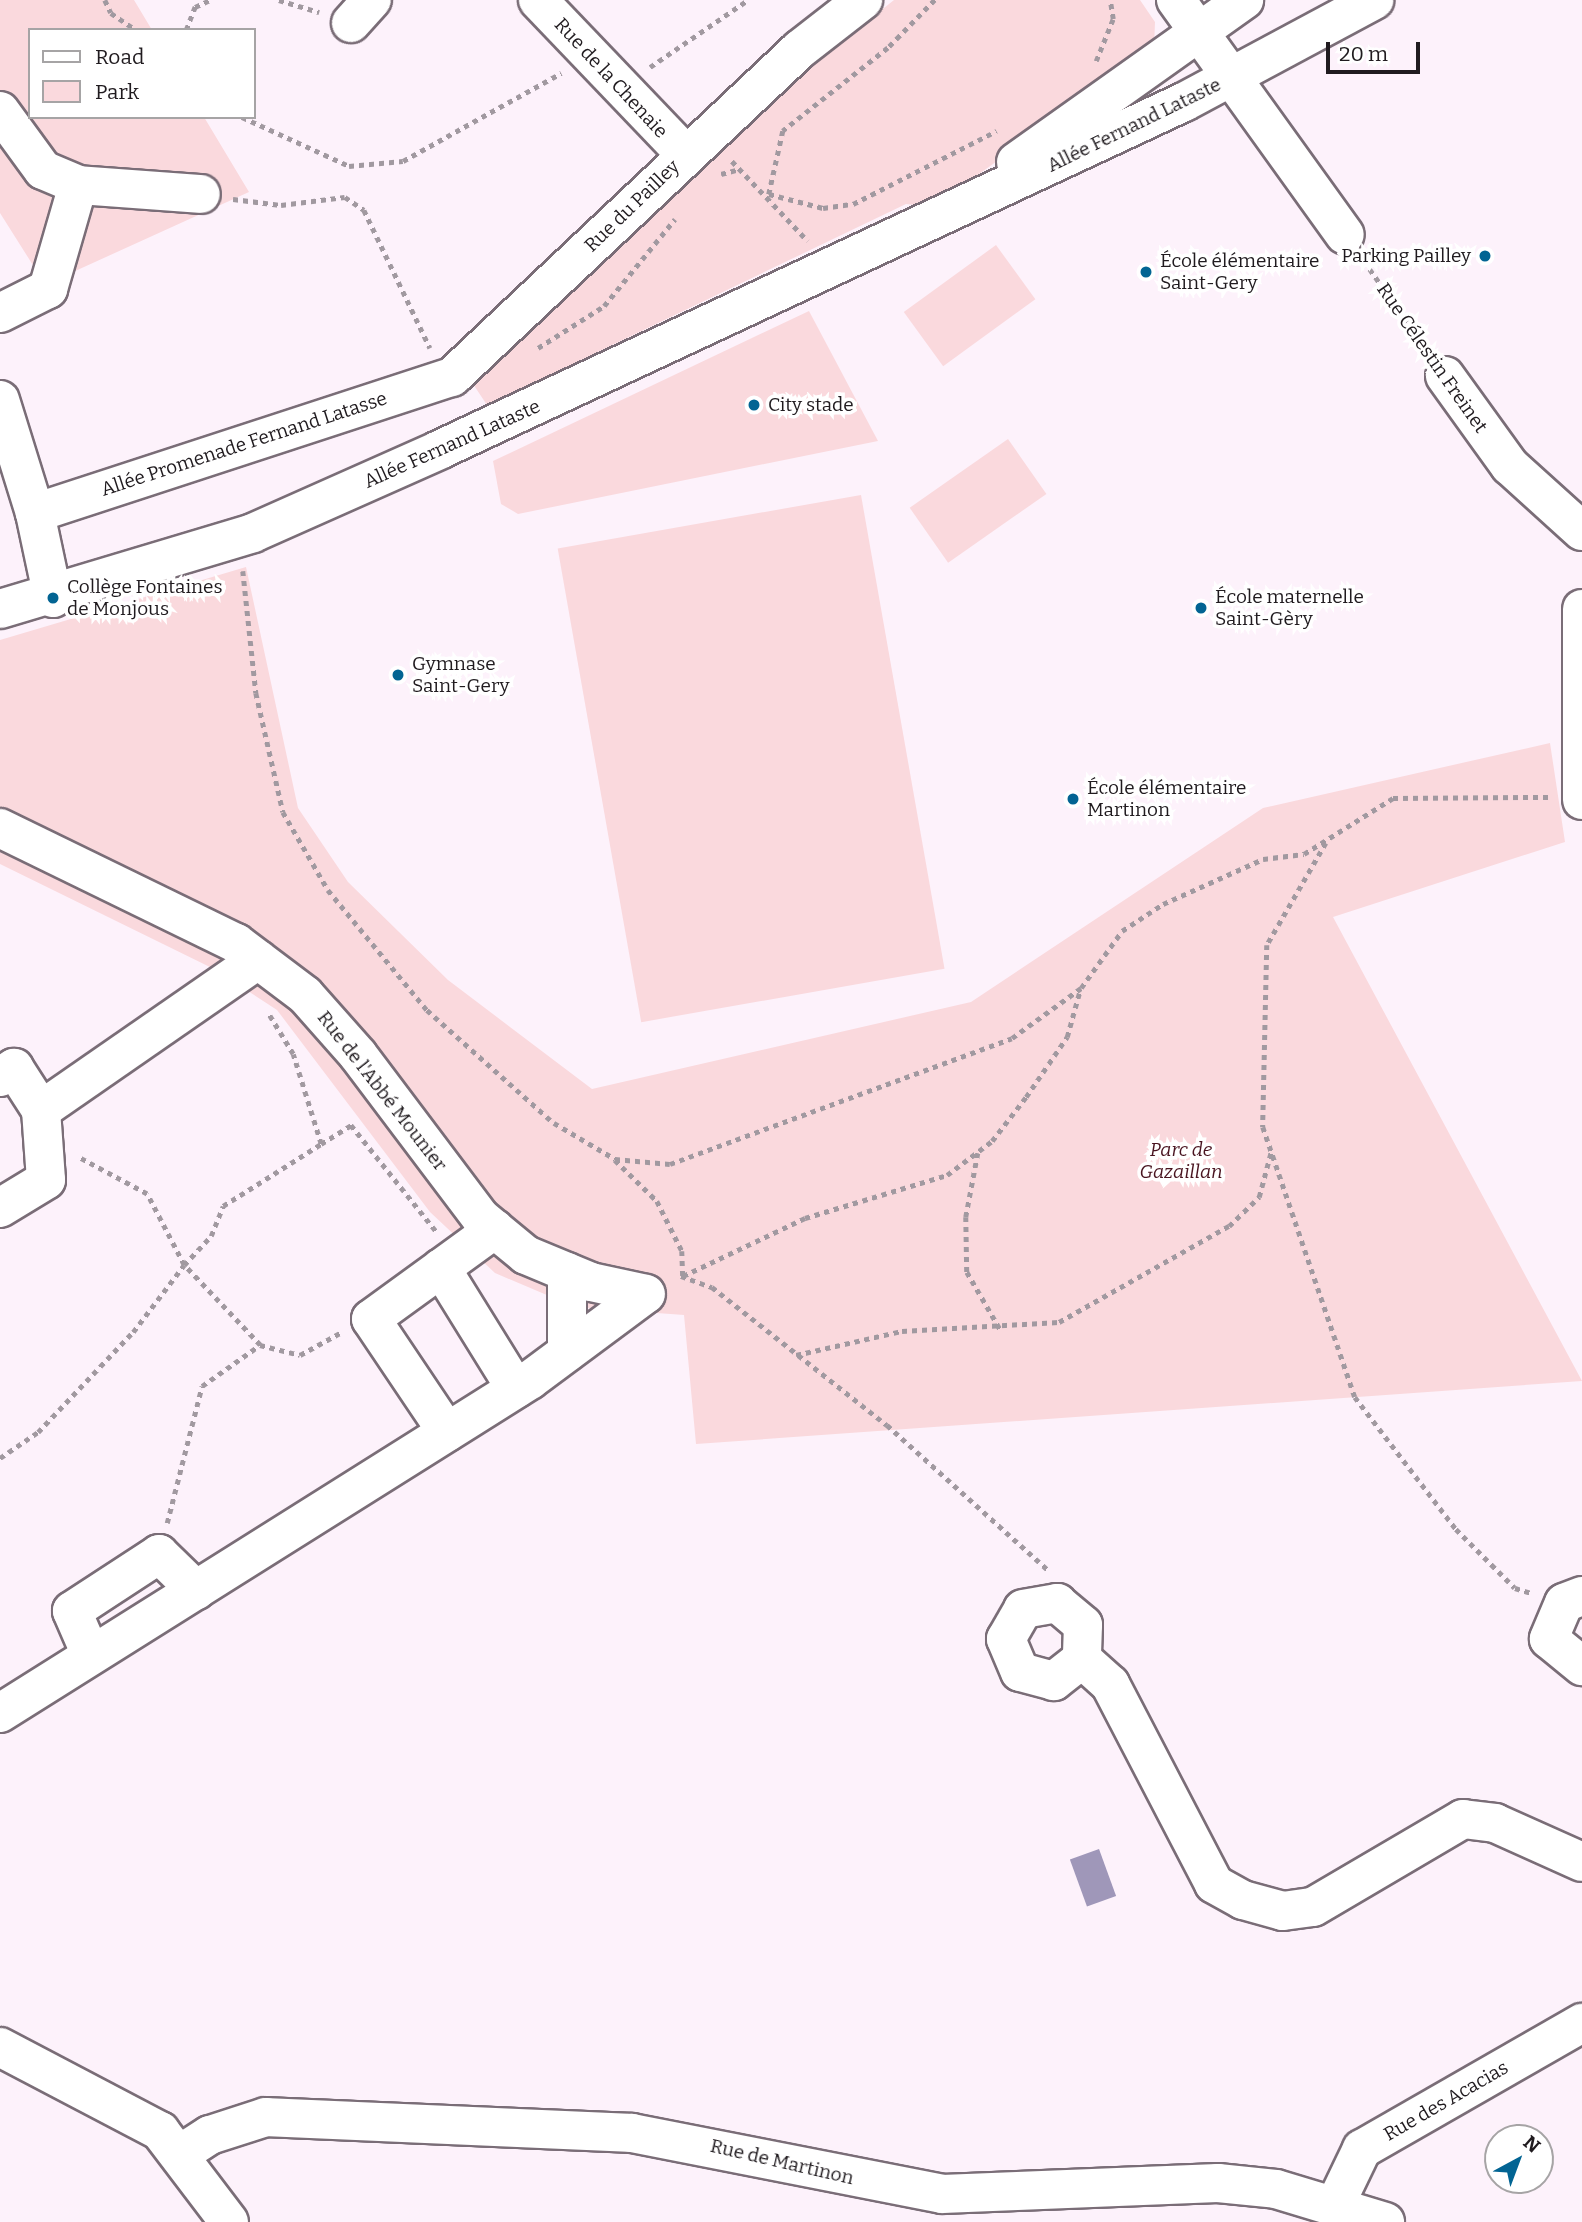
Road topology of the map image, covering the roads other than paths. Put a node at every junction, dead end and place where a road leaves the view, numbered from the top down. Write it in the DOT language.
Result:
graph roads {
  1 [pos="1176,0"];
  2 [pos="1244,0"];
  3 [pos="1374,0"];
  4 [pos="845,5"];
  5 [pos="559,8"];
  6 [pos="1198,32"];
  7 [pos="1229,79"];
  8 [pos="0,111"];
  9 [pos="700,158"];
  10 [pos="78,185"];
  11 [pos="201,194"];
  12 [pos="1345,235"];
  13 [pos="889,241"];
  14 [pos="0,313"];
  15 [pos="1446,376"];
  16 [pos="453,377"];
  17 [pos="1,406"];
  18 [pos="473,435"];
  19 [pos="35,513"];
  20 [pos="1582,531"];
  21 [pos="53,598"];
  22 [pos="0,609"];
  23 [pos="1582,610"];
  24 [pos="1580,734"];
  25 [pos="1581,791"];
  26 [pos="1582,800"];
  27 [pos="0,828"];
  28 [pos="251,965"];
  29 [pos="0,1077"];
  30 [pos="42,1128"];
  31 [pos="0,1210"];
  32 [pos="495,1229"];
  33 [pos="449,1263"];
  34 [pos="567,1272"];
  35 [pos="567,1352"];
  36 [pos="516,1389"];
  37 [pos="447,1432"];
  38 [pos="195,1590"];
  39 [pos="1573,1600"];
  40 [pos="91,1656"];
  41 [pos="1082,1659"];
  42 [pos="1582,1666"];
  43 [pos="0,1713"];
  44 [pos="1582,1862"];
  45 [pos="1582,2023"];
  46 [pos="0,2047"];
  47 [pos="182,2153"];
  48 [pos="1336,2203"];
  49 [pos="229,2222"];
  50 [pos="1385,2222"];
  1 -- 6 [label="street"];
  2 -- 6 [label="street, Allée Fernand Lataste"];
  3 -- 7 [label="street, Allée Fernand Lataste"];
  4 -- 9 [label="street, Rue du Pailley"];
  5 -- 9 [label="street, Rue de la Chenaie"];
  6 -- 7 [label="street"];
  6 -- 13 [label="street, Allée Fernand Lataste"];
  7 -- 12 [label="street"];
  7 -- 13 [label="street, Allée Fernand Lataste"];
  8 -- 10 [label="street"];
  9 -- 16 [label="street, Rue du Pailley"];
  10 -- 11 [label="street"];
  10 -- 14 [label="street"];
  13 -- 18 [label="street, Allée Fernand Lataste"];
  15 -- 20 [label="street, Rue Célestin Freinet"];
  16 -- 18 [label="street"];
  16 -- 19 [label="street, Allée Promenade Fernand Latasse"];
  17 -- 19 [label="street"];
  18 -- 21 [label="street, Allée Fernand Lataste"];
  19 -- 21 [label="street"];
  21 -- 22 [label="street, Allée Fernand Lataste"];
  23 -- 24 [label="street"];
  24 -- 25 [label="street"];
  25 -- 26 [label="street"];
  27 -- 28 [label="street, Rue de l'Abbé Mounier"];
  28 -- 30 [label="street"];
  28 -- 32 [label="street, Rue de l'Abbé Mounier"];
  29 -- 30 [label="street"];
  30 -- 31 [label="street"];
  32 -- 33 [label="street"];
  32 -- 34 [label="street, Rue de l'Abbé Mounier"];
  33 -- 36 [label="street"];
  33 -- 37 [label="street"];
  34 -- 35 [label="street"];
  34 -- 35 [label="street, Rue de l'Abbé Mounier"];
  35 -- 36 [label="street"];
  36 -- 37 [label="street"];
  37 -- 38 [label="street"];
  38 -- 40 [label="street"];
  38 -- 40 [label="street"];
  39 -- 42 [label="street"];
  40 -- 43 [label="street"];
  41 -- 41 [label="street"];
  41 -- 44 [label="street"];
  45 -- 48 [label="street, Rue des Acacias"];
  46 -- 47 [label="street"];
  47 -- 48 [label="street, Rue de Martinon"];
  47 -- 49 [label="street"];
  48 -- 50 [label="street, Rue de Martinon"];
}
